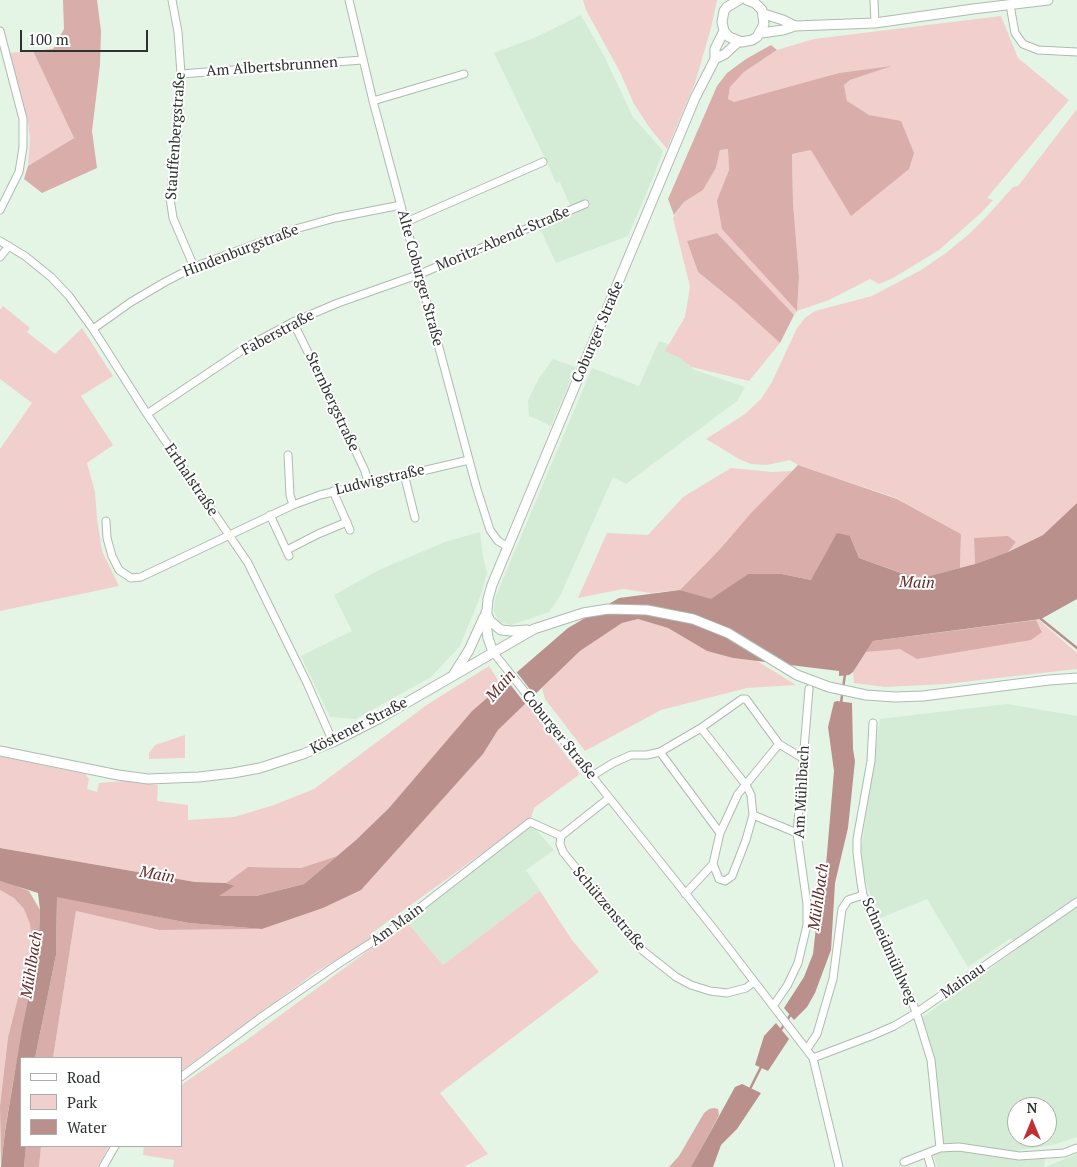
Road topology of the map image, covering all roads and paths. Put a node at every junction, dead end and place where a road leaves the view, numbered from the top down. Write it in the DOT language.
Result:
graph roads {
  1 [pos="172,0"];
  2 [pos="349,0"];
  3 [pos="748,0"];
  4 [pos="874,0"];
  5 [pos="1048,0"];
  6 [pos="734,1"];
  7 [pos="972,4"];
  8 [pos="1010,5"];
  9 [pos="764,14"];
  10 [pos="875,24"];
  11 [pos="795,26"];
  12 [pos="723,29"];
  13 [pos="0,31"];
  14 [pos="761,33"];
  15 [pos="738,42"];
  16 [pos="1077,52"];
  17 [pos="715,59"];
  18 [pos="362,60"];
  19 [pos="181,74"];
  20 [pos="464,74"];
  21 [pos="373,101"];
  22 [pos="543,162"];
  23 [pos="401,204"];
  24 [pos="585,204"];
  25 [pos="0,210"];
  26 [pos="406,222"];
  27 [pos="0,241"];
  28 [pos="9,246"];
  29 [pos="0,257"];
  30 [pos="194,267"];
  31 [pos="420,274"];
  32 [pos="293,322"];
  33 [pos="93,329"];
  34 [pos="147,414"];
  35 [pos="288,455"];
  36 [pos="468,460"];
  37 [pos="404,474"];
  38 [pos="368,482"];
  39 [pos="333,491"];
  40 [pos="293,505"];
  41 [pos="270,515"];
  42 [pos="415,518"];
  43 [pos="106,522"];
  44 [pos="346,522"];
  45 [pos="350,530"];
  46 [pos="229,535"];
  47 [pos="508,547"];
  48 [pos="486,612"];
  49 [pos="534,628"];
  50 [pos="493,652"];
  51 [pos="453,675"];
  52 [pos="1077,678"];
  53 [pos="809,689"];
  54 [pos="873,723"];
  55 [pos="701,728"];
  56 [pos="333,742"];
  57 [pos="779,744"];
  58 [pos="0,752"];
  59 [pos="660,752"];
  60 [pos="804,759"];
  61 [pos="592,776"];
  62 [pos="746,785"];
  63 [pos="610,798"];
  64 [pos="752,816"];
  65 [pos="797,832"];
  66 [pos="720,833"];
  67 [pos="561,836"];
  68 [pos="713,864"];
  69 [pos="685,894"];
  70 [pos="863,894"];
  71 [pos="1077,902"];
  72 [pos="754,982"];
  73 [pos="775,1008"];
  74 [pos="916,1013"];
  75 [pos="807,1049"];
  76 [pos="813,1058"];
  77 [pos="182,1076"];
  78 [pos="114,1147"];
  79 [pos="940,1148"];
  80 [pos="1077,1148"];
  81 [pos="927,1154"];
  82 [pos="904,1162"];
  83 [pos="103,1167"];
  84 [pos="838,1167"];
  85 [pos="931,1167"];
  1 -- 19 [label="street, Stauffenbergstraße"];
  2 -- 18 [label="street, Alte Coburger Straße"];
  3 -- 9 [label="street"];
  4 -- 10 [label="street"];
  5 -- 8 [label="street"];
  6 -- 12 [label="street, Coburger Straße"];
  7 -- 8 [label="street"];
  7 -- 10 [label="street"];
  8 -- 16 [label="street"];
  9 -- 11 [label="street"];
  9 -- 14 [label="street"];
  10 -- 11 [label="street"];
  11 -- 14 [label="street"];
  12 -- 15 [label="street"];
  12 -- 17 [label="street, Coburger Straße"];
  13 -- 25 [label="street"];
  14 -- 15 [label="street"];
  15 -- 17 [label="street"];
  17 -- 47 [label="street, Coburger Straße"];
  18 -- 19 [label="street, Am Albertsbrunnen"];
  18 -- 21 [label="street, Alte Coburger Straße"];
  19 -- 30 [label="street, Stauffenbergstraße"];
  20 -- 21 [label="street"];
  21 -- 23 [label="street, Alte Coburger Straße"];
  22 -- 26 [label="street"];
  23 -- 26 [label="street, Alte Coburger Straße"];
  23 -- 30 [label="street, Hindenburgstraße"];
  24 -- 31 [label="street, Moritz-Abend-Straße"];
  26 -- 31 [label="street, Alte Coburger Straße"];
  27 -- 28 [label="street, Erthalstraße"];
  28 -- 29 [label="street"];
  28 -- 33 [label="street, Erthalstraße"];
  30 -- 33 [label="street, Hindenburgstraße"];
  31 -- 32 [label="street, Faberstraße"];
  31 -- 36 [label="street, Alte Coburger Straße"];
  32 -- 34 [label="street, Faberstraße"];
  32 -- 38 [label="street, Sternbergstraße"];
  33 -- 34 [label="street, Erthalstraße"];
  34 -- 46 [label="street, Erthalstraße"];
  35 -- 40 [label="street"];
  36 -- 37 [label="street, Ludwigstraße"];
  36 -- 47 [label="street, Alte Coburger Straße"];
  37 -- 38 [label="street, Ludwigstraße"];
  37 -- 42 [label="street"];
  38 -- 39 [label="street, Ludwigstraße"];
  39 -- 40 [label="street, Ludwigstraße"];
  39 -- 44 [label="street"];
  40 -- 41 [label="street, Ludwigstraße"];
  41 -- 44 [label="street"];
  41 -- 46 [label="street, Ludwigstraße"];
  43 -- 46 [label="street, Ludwigstraße"];
  44 -- 45 [label="street"];
  46 -- 56 [label="street, Erthalstraße"];
  47 -- 48 [label="street, Coburger Straße"];
  48 -- 49 [label="street"];
  48 -- 50 [label="street, Coburger Straße"];
  48 -- 51 [label="street, Köstener Straße"];
  49 -- 50 [label="street, Köstener Straße"];
  49 -- 52 [label="street"];
  50 -- 51 [label="street, Köstener Straße"];
  50 -- 61 [label="street, Coburger Straße"];
  51 -- 56 [label="street, Köstener Straße"];
  53 -- 60 [label="street, Am Mühlbach"];
  54 -- 70 [label="street, Schneidmühlweg"];
  55 -- 57 [label="street"];
  55 -- 59 [label="street"];
  55 -- 62 [label="street"];
  56 -- 58 [label="street, Köstener Straße"];
  57 -- 60 [label="street"];
  57 -- 62 [label="street"];
  59 -- 61 [label="street"];
  59 -- 66 [label="street"];
  60 -- 65 [label="street, Am Mühlbach"];
  61 -- 63 [label="street, Coburger Straße"];
  62 -- 64 [label="street"];
  62 -- 66 [label="street"];
  63 -- 67 [label="street"];
  63 -- 69 [label="street, Coburger Straße"];
  64 -- 65 [label="street"];
  64 -- 68 [label="street"];
  65 -- 73 [label="street, Am Mühlbach"];
  66 -- 68 [label="street"];
  67 -- 72 [label="street, Schützenstraße"];
  67 -- 77 [label="street, Am Main"];
  68 -- 69 [label="street"];
  69 -- 72 [label="street, Coburger Straße"];
  70 -- 74 [label="street, Schneidmühlweg"];
  70 -- 75 [label="street"];
  71 -- 74 [label="street, Mainau"];
  72 -- 73 [label="street, Coburger Straße"];
  73 -- 75 [label="street, Coburger Straße"];
  74 -- 76 [label="street, Mainau"];
  74 -- 79 [label="street, Schneidmühlweg"];
  75 -- 76 [label="street, Coburger Straße"];
  76 -- 84 [label="street, Coburger Straße"];
  78 -- 83 [label="street"];
  79 -- 80 [label="street"];
  79 -- 81 [label="street"];
  81 -- 82 [label="street"];
  81 -- 85 [label="street"];
}
